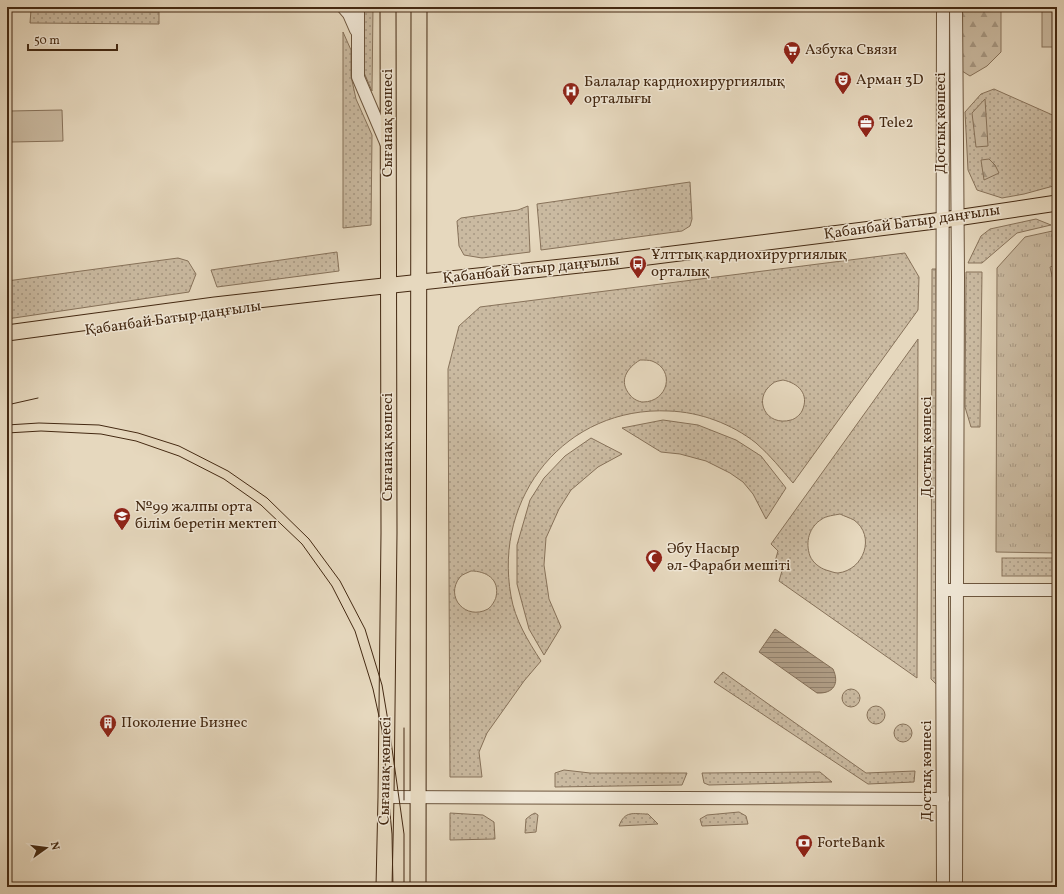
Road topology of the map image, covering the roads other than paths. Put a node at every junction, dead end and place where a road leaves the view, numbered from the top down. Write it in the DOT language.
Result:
graph roads {
  1 [pos="343,7"];
  2 [pos="358,7"];
  3 [pos="388,7"];
  4 [pos="419,7"];
  5 [pos="943,7"];
  6 [pos="956,7"];
  7 [pos="358,36"];
  8 [pos="388,148"];
  9 [pos="1057,203"];
  10 [pos="950,219"];
  11 [pos="419,282"];
  12 [pos="389,285"];
  13 [pos="337,291"];
  14 [pos="7,333"];
  15 [pos="7,341"];
  16 [pos="942,590"];
  17 [pos="956,590"];
  18 [pos="1057,590"];
  19 [pos="386,797"];
  20 [pos="419,797"];
  21 [pos="943,799"];
  22 [pos="384,887"];
  23 [pos="418,887"];
  24 [pos="943,887"];
  25 [pos="956,887"];
  1 -- 7 [label="street"];
  2 -- 7 [label="street"];
  3 -- 8 [label="main road, Сығанақ көшесі"];
  4 -- 11 [label="main road, Сығанақ көшесі"];
  5 -- 10 [label="street, Достық көшесі"];
  6 -- 10 [label="street, Достық көшесі"];
  7 -- 8 [label="street"];
  8 -- 12 [label="main road, Сығанақ көшесі"];
  9 -- 10 [label="main road, Қабанбай Батыр даңғылы"];
  10 -- 11 [label="main road, Қабанбай Батыр даңғылы"];
  10 -- 16 [label="street, Достық көшесі"];
  10 -- 17 [label="street, Достық көшесі"];
  11 -- 12 [label="main road, Қабанбай Батыр даңғылы"];
  11 -- 20 [label="main road, Сығанақ көшесі"];
  12 -- 13 [label="main road, Қабанбай Батыр даңғылы"];
  12 -- 19 [label="main road, Сығанақ көшесі"];
  13 -- 14 [label="main road, Қабанбай Батыр даңғылы"];
  13 -- 15 [label="main road, Қабанбай Батыр даңғылы"];
  16 -- 17 [label="street"];
  16 -- 21 [label="street, Достық көшесі"];
  17 -- 18 [label="street"];
  17 -- 25 [label="street, Достық көшесі"];
  19 -- 20 [label="street"];
  19 -- 22 [label="main road, Сығанақ көшесі"];
  20 -- 21 [label="street"];
  20 -- 23 [label="main road, Сығанақ көшесі"];
  21 -- 24 [label="street, Достық көшесі"];
}
